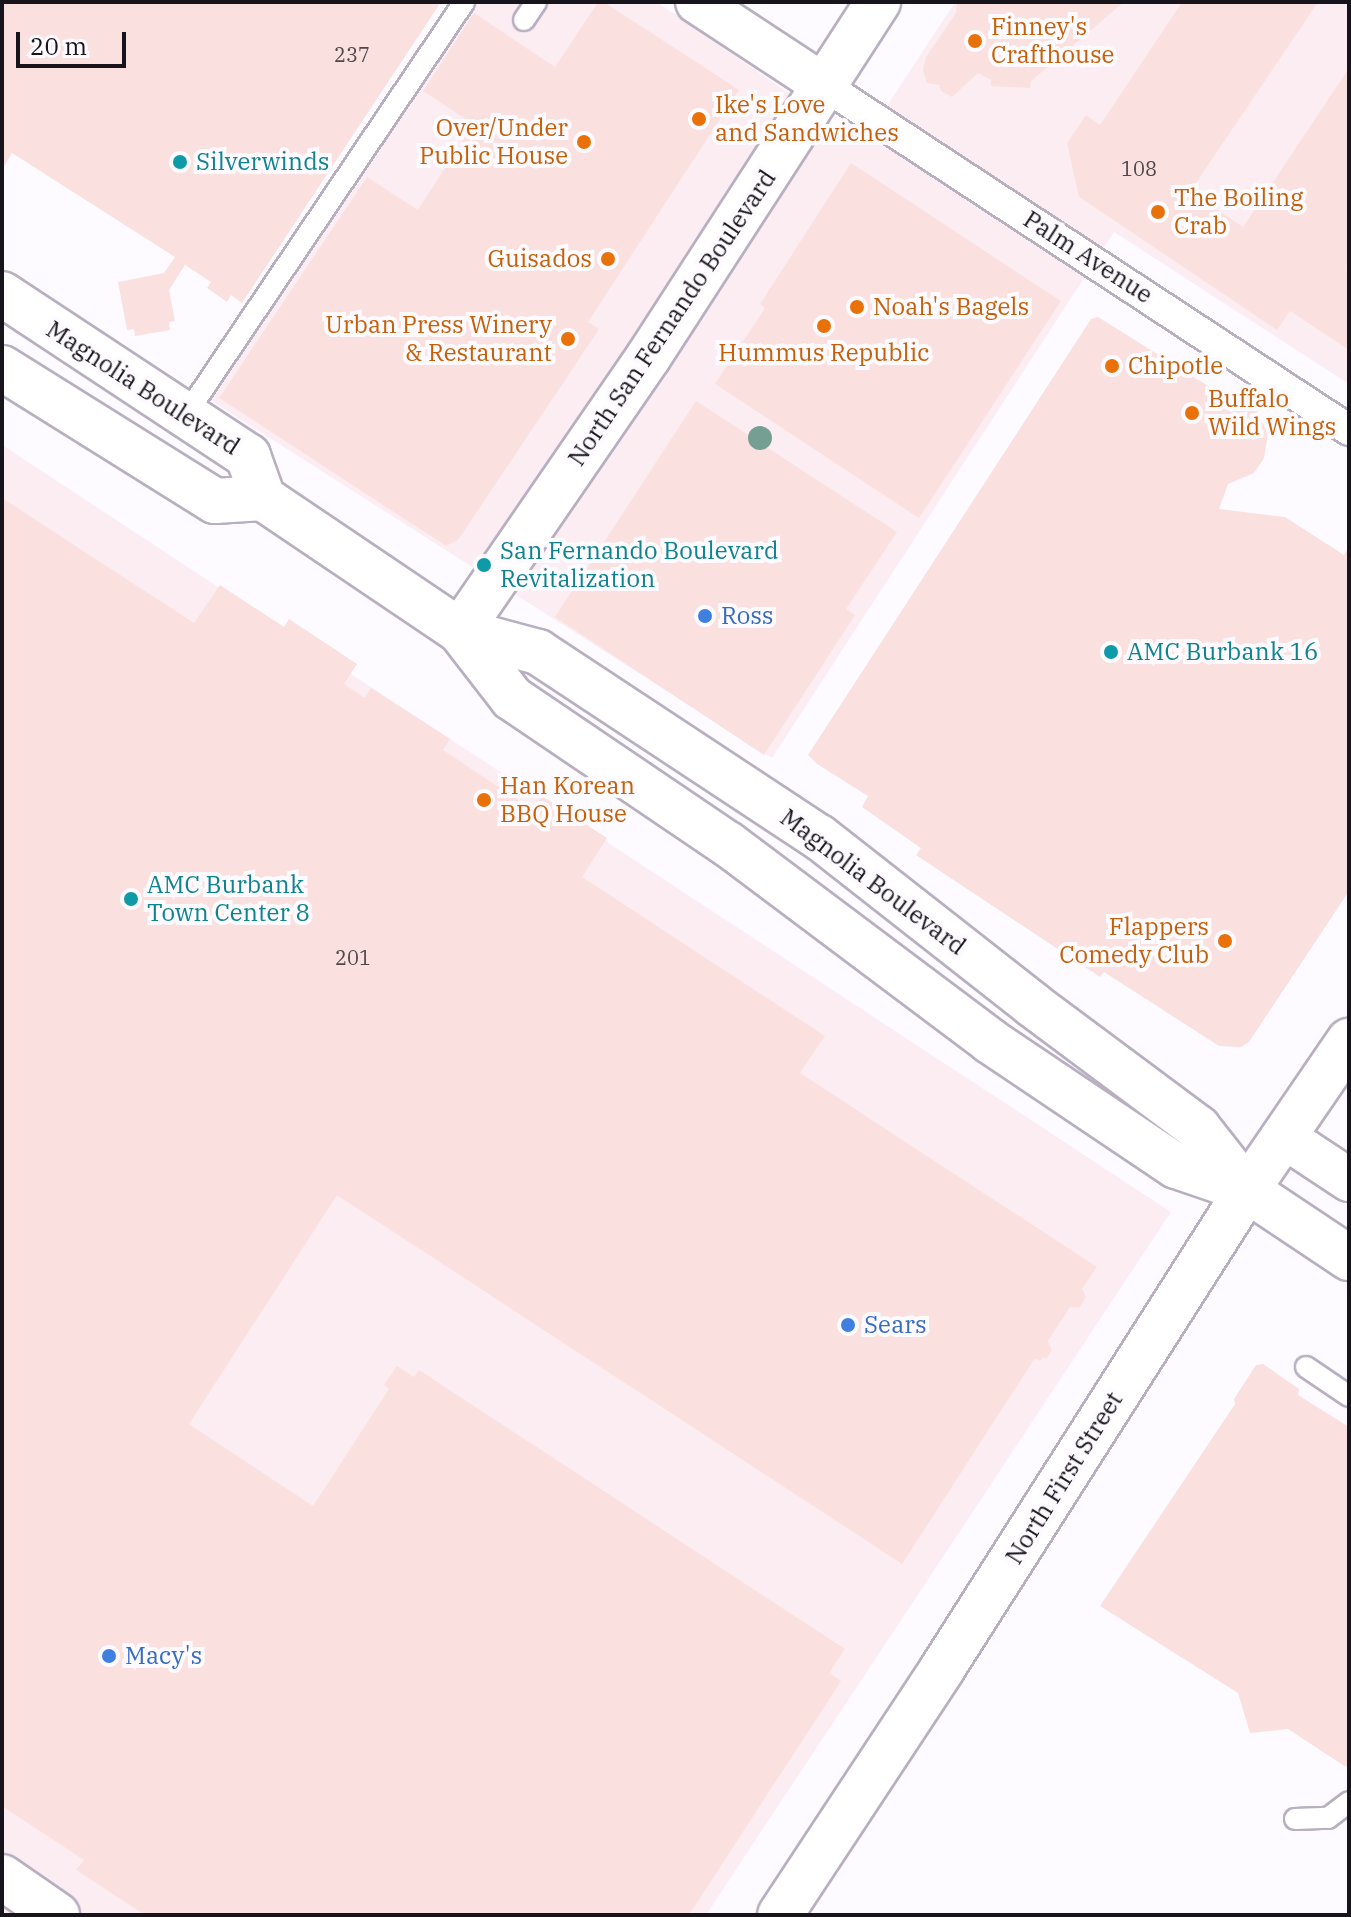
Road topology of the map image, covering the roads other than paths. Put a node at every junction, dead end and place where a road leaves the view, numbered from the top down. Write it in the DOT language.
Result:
graph roads {
  1 [pos="464,2"];
  2 [pos="536,2"];
  3 [pos="697,2"];
  4 [pos="878,2"];
  5 [pos="524,20"];
  6 [pos="825,86"];
  7 [pos="2,294"];
  8 [pos="2,368"];
  9 [pos="185,416"];
  10 [pos="1349,430"];
  11 [pos="263,498"];
  12 [pos="460,631"];
  13 [pos="1349,1041"];
  14 [pos="1284,1137"];
  15 [pos="1349,1180"];
  16 [pos="1247,1190"];
  17 [pos="1349,1258"];
  18 [pos="1306,1367"];
  19 [pos="1349,1396"];
  20 [pos="1349,1802"];
  21 [pos="1295,1819"];
  22 [pos="2,1877"];
  23 [pos="57,1915"];
  24 [pos="780,1915"];
  1 -- 9 [label="lane"];
  2 -- 5 [label="lane"];
  3 -- 6 [label="street"];
  4 -- 6 [label="main road, North San Fernando Boulevard"];
  6 -- 10 [label="street, Palm Avenue"];
  6 -- 12 [label="main road, North San Fernando Boulevard"];
  7 -- 9 [label="main road, Magnolia Boulevard"];
  8 -- 11 [label="main road"];
  9 -- 11 [label="main road, Magnolia Boulevard"];
  11 -- 12 [label="main road, Magnolia Boulevard"];
  12 -- 16 [label="main road, Magnolia Boulevard"];
  12 -- 16 [label="main road, Magnolia Boulevard"];
  13 -- 14 [label="main road, North First Street"];
  14 -- 15 [label="street"];
  14 -- 16 [label="main road, North First Street"];
  16 -- 17 [label="main road, Magnolia Boulevard"];
  16 -- 24 [label="main road, North First Street"];
  18 -- 19 [label="lane"];
  20 -- 21 [label="lane"];
  22 -- 23 [label="main road"];
}
